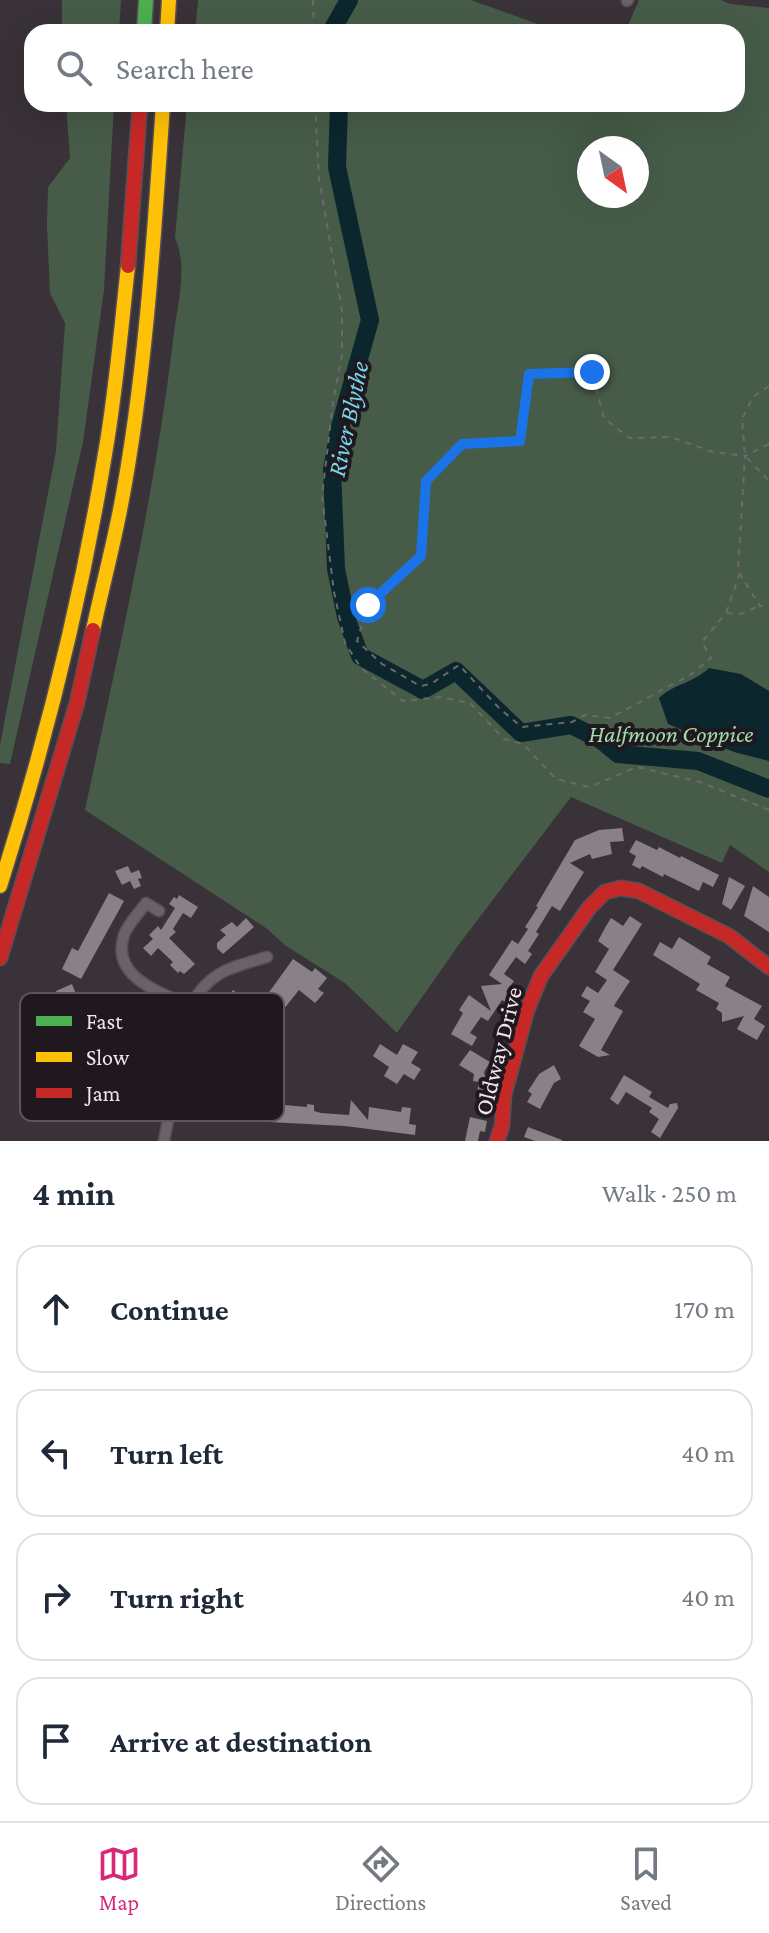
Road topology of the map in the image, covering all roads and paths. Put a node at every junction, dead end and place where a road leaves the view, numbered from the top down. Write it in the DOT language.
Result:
graph roads {
  1 [pos="146,0"];
  2 [pos="169,0"];
  3 [pos="313,0"];
  4 [pos="144,24"];
  5 [pos="168,24"];
  6 [pos="314,24"];
  7 [pos="140,112"];
  8 [pos="162,112"];
  9 [pos="315,112"];
  10 [pos="769,386"];
  11 [pos="769,444"];
  12 [pos="745,456"];
  13 [pos="769,481"];
  14 [pos="740,573"];
  15 [pos="760,606"];
  16 [pos="769,607"];
  17 [pos="726,613"];
  18 [pos="769,810"];
  19 [pos="12,850"];
  20 [pos="0,880"];
  21 [pos="0,886"];
  22 [pos="159,911"];
  23 [pos="267,957"];
  24 [pos="0,958"];
  25 [pos="769,967"];
  26 [pos="163,993"];
  27 [pos="200,993"];
  28 [pos="168,1121"];
  29 [pos="164,1141"];
  30 [pos="497,1141"];
  1 -- 4 [label="main road"];
  2 -- 5 [label="main road"];
  3 -- 6 [label="path"];
  7 -- 19 [label="main road"];
  8 -- 24 [label="main road"];
  9 -- 18 [label="path"];
  10 -- 12 [label="path"];
  11 -- 12 [label="path"];
  12 -- 13 [label="path"];
  12 -- 15 [label="path"];
  12 -- 17 [label="path"];
  14 -- 17 [label="path"];
  15 -- 16 [label="path"];
  15 -- 17 [label="path"];
  19 -- 20 [label="main road"];
  19 -- 21 [label="main road"];
  22 -- 26 [label="street"];
  23 -- 27 [label="street"];
  25 -- 30 [label="main road, Oldway Drive"];
  28 -- 29 [label="street"];
}
